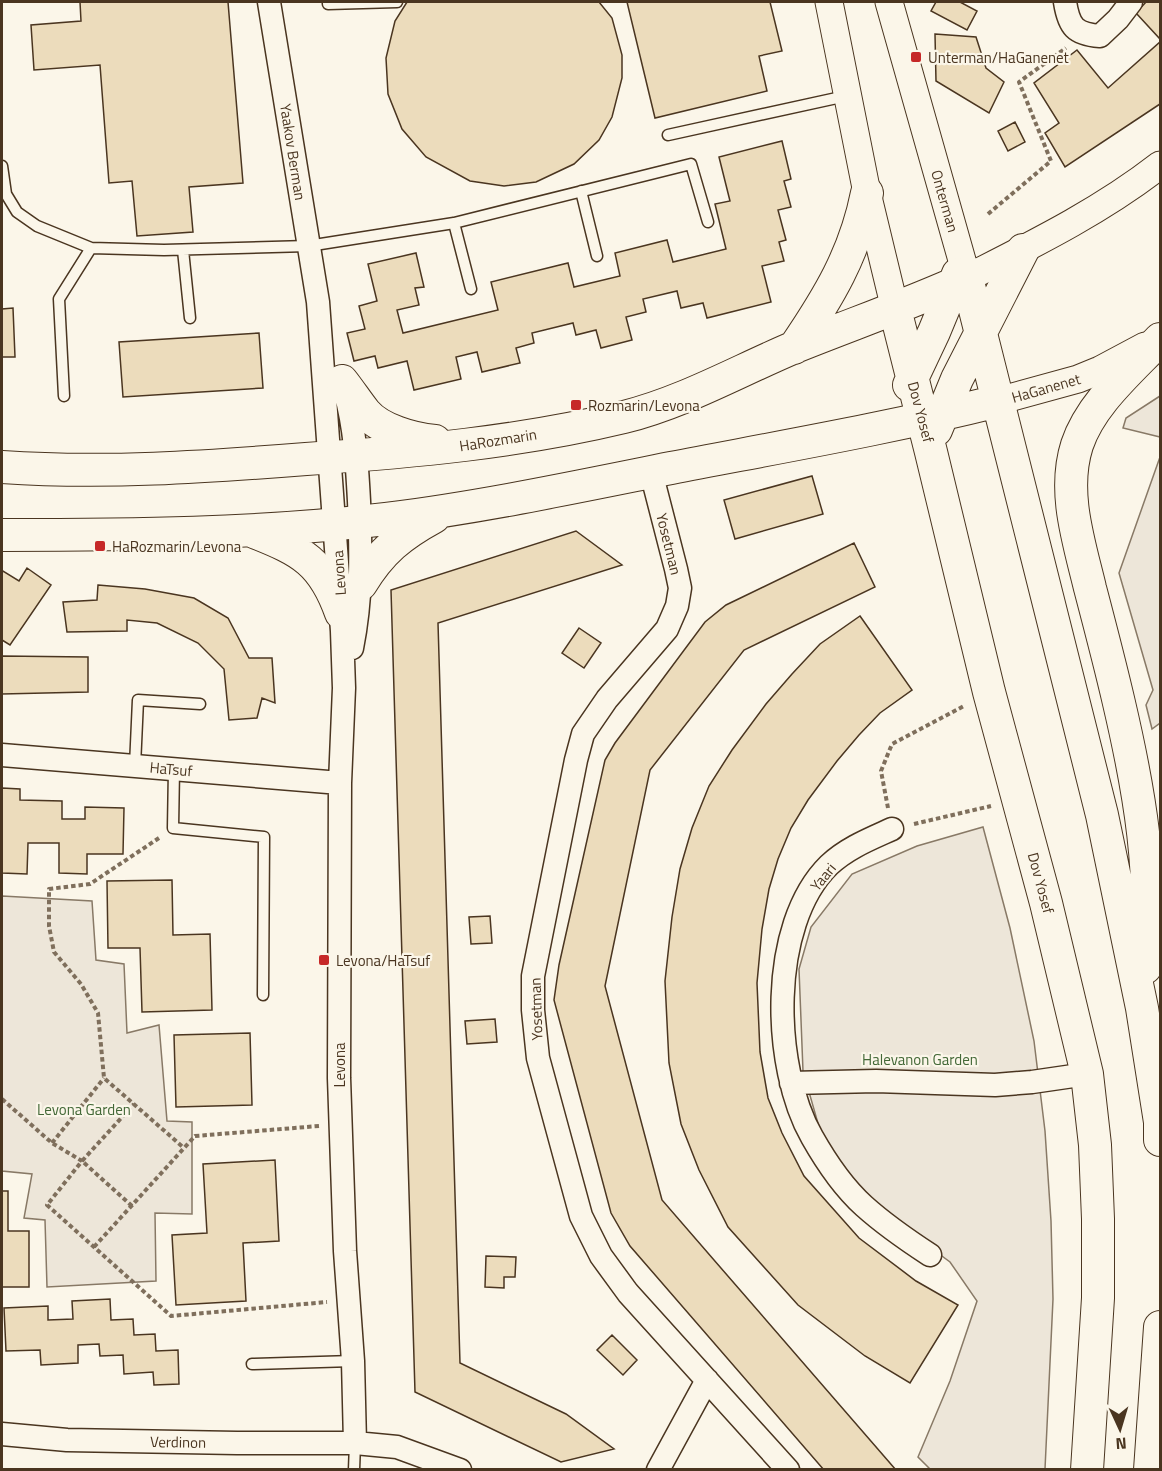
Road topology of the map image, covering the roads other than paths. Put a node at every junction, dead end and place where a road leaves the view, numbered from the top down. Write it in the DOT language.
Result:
graph roads {
  1 [pos="269,2"];
  2 [pos="328,2"];
  3 [pos="397,2"];
  4 [pos="829,2"];
  5 [pos="889,2"];
  6 [pos="1065,2"];
  7 [pos="1131,2"];
  8 [pos="847,96"];
  9 [pos="668,135"];
  10 [pos="1161,165"];
  11 [pos="2,166"];
  12 [pos="581,191"];
  13 [pos="867,193"];
  14 [pos="708,222"];
  15 [pos="454,223"];
  16 [pos="308,246"];
  17 [pos="91,248"];
  18 [pos="183,250"];
  19 [pos="1023,250"];
  20 [pos="597,256"];
  21 [pos="961,275"];
  22 [pos="471,289"];
  23 [pos="318,302"];
  24 [pos="894,309"];
  25 [pos="190,318"];
  26 [pos="980,331"];
  27 [pos="1161,337"];
  28 [pos="794,348"];
  29 [pos="912,378"];
  30 [pos="342,381"];
  31 [pos="64,396"];
  32 [pos="998,401"];
  33 [pos="932,417"];
  34 [pos="884,427"];
  35 [pos="469,446"];
  36 [pos="344,457"];
  37 [pos="2,467"];
  38 [pos="651,472"];
  39 [pos="447,510"];
  40 [pos="348,522"];
  41 [pos="248,529"];
  42 [pos="2,535"];
  43 [pos="361,584"];
  44 [pos="341,613"];
  45 [pos="345,688"];
  46 [pos="200,704"];
  47 [pos="2,755"];
  48 [pos="135,766"];
  49 [pos="174,769"];
  50 [pos="340,783"];
  51 [pos="892,829"];
  52 [pos="263,995"];
  53 [pos="1142,1008"];
  54 [pos="1087,1074"];
  55 [pos="792,1083"];
  56 [pos="1161,1140"];
  57 [pos="930,1255"];
  58 [pos="1161,1327"];
  59 [pos="353,1361"];
  60 [pos="252,1364"];
  61 [pos="707,1380"];
  62 [pos="2,1434"];
  63 [pos="355,1443"];
  64 [pos="354,1470"];
  65 [pos="460,1470"];
  66 [pos="658,1470"];
  67 [pos="788,1470"];
  68 [pos="1087,1470"];
  69 [pos="1150,1470"];
  1 -- 16 [label="street, Yaakov Berman"];
  2 -- 3 [label="lane"];
  4 -- 8 [label="street"];
  5 -- 21 [label="street, Onterman"];
  6 -- 7 [label="street"];
  8 -- 9 [label="lane"];
  8 -- 13 [label="street"];
  10 -- 19 [label="street"];
  11 -- 17 [label="lane"];
  12 -- 14 [label="lane"];
  12 -- 15 [label="lane"];
  12 -- 20 [label="lane"];
  13 -- 24 [label="street"];
  13 -- 28 [label="main road"];
  15 -- 16 [label="lane"];
  15 -- 22 [label="lane"];
  16 -- 18 [label="lane"];
  16 -- 23 [label="street, Yaakov Berman"];
  17 -- 18 [label="lane"];
  17 -- 31 [label="lane"];
  18 -- 25 [label="lane"];
  19 -- 21 [label="street"];
  19 -- 26 [label="main road"];
  21 -- 24 [label="main road, HaRozmarin"];
  21 -- 26 [label="main road, Onterman"];
  21 -- 29 [label="main road"];
  23 -- 30 [label="street, Yaakov Berman"];
  23 -- 36 [label="street, Yaakov Berman"];
  24 -- 28 [label="main road, HaRozmarin"];
  24 -- 29 [label="main road, Dov Yosef"];
  26 -- 32 [label="main road, Onterman"];
  26 -- 33 [label="main road"];
  27 -- 32 [label="street, HaGanenet"];
  27 -- 53 [label="main road"];
  28 -- 35 [label="main road, HaRozmarin"];
  29 -- 33 [label="main road, Dov Yosef"];
  29 -- 34 [label="main road"];
  30 -- 35 [label="main road"];
  30 -- 36 [label="street, Yaakov Berman"];
  32 -- 33 [label="main road, HaGanenet"];
  32 -- 53 [label="main road"];
  33 -- 34 [label="main road"];
  33 -- 54 [label="main road, Dov Yosef"];
  34 -- 38 [label="main road"];
  35 -- 36 [label="main road, HaRozmarin"];
  36 -- 37 [label="main road, HaRozmarin"];
  36 -- 40 [label="street, Levona"];
  38 -- 39 [label="main road"];
  38 -- 61 [label="street, Yosetman"];
  39 -- 40 [label="main road"];
  39 -- 43 [label="main road"];
  40 -- 41 [label="main road"];
  40 -- 43 [label="street, Levona"];
  40 -- 44 [label="street, Levona"];
  41 -- 42 [label="main road"];
  41 -- 44 [label="main road"];
  43 -- 45 [label="street, Levona"];
  44 -- 45 [label="street, Levona"];
  45 -- 50 [label="street, Levona"];
  46 -- 48 [label="lane"];
  47 -- 48 [label="street, HaTsuf"];
  48 -- 49 [label="street, HaTsuf"];
  49 -- 50 [label="street, HaTsuf"];
  49 -- 52 [label="lane"];
  50 -- 59 [label="street, Levona"];
  51 -- 55 [label="street, Yaari"];
  53 -- 56 [label="main road"];
  54 -- 55 [label="street"];
  54 -- 68 [label="main road, Dov Yosef"];
  55 -- 57 [label="street, Yaari"];
  58 -- 69 [label="main road"];
  59 -- 60 [label="lane"];
  59 -- 63 [label="street, Levona"];
  61 -- 66 [label="street"];
  61 -- 67 [label="street, Yosetman"];
  62 -- 63 [label="street, Verdinon"];
  63 -- 64 [label="lane"];
  63 -- 65 [label="street, Verdinon"];
}
